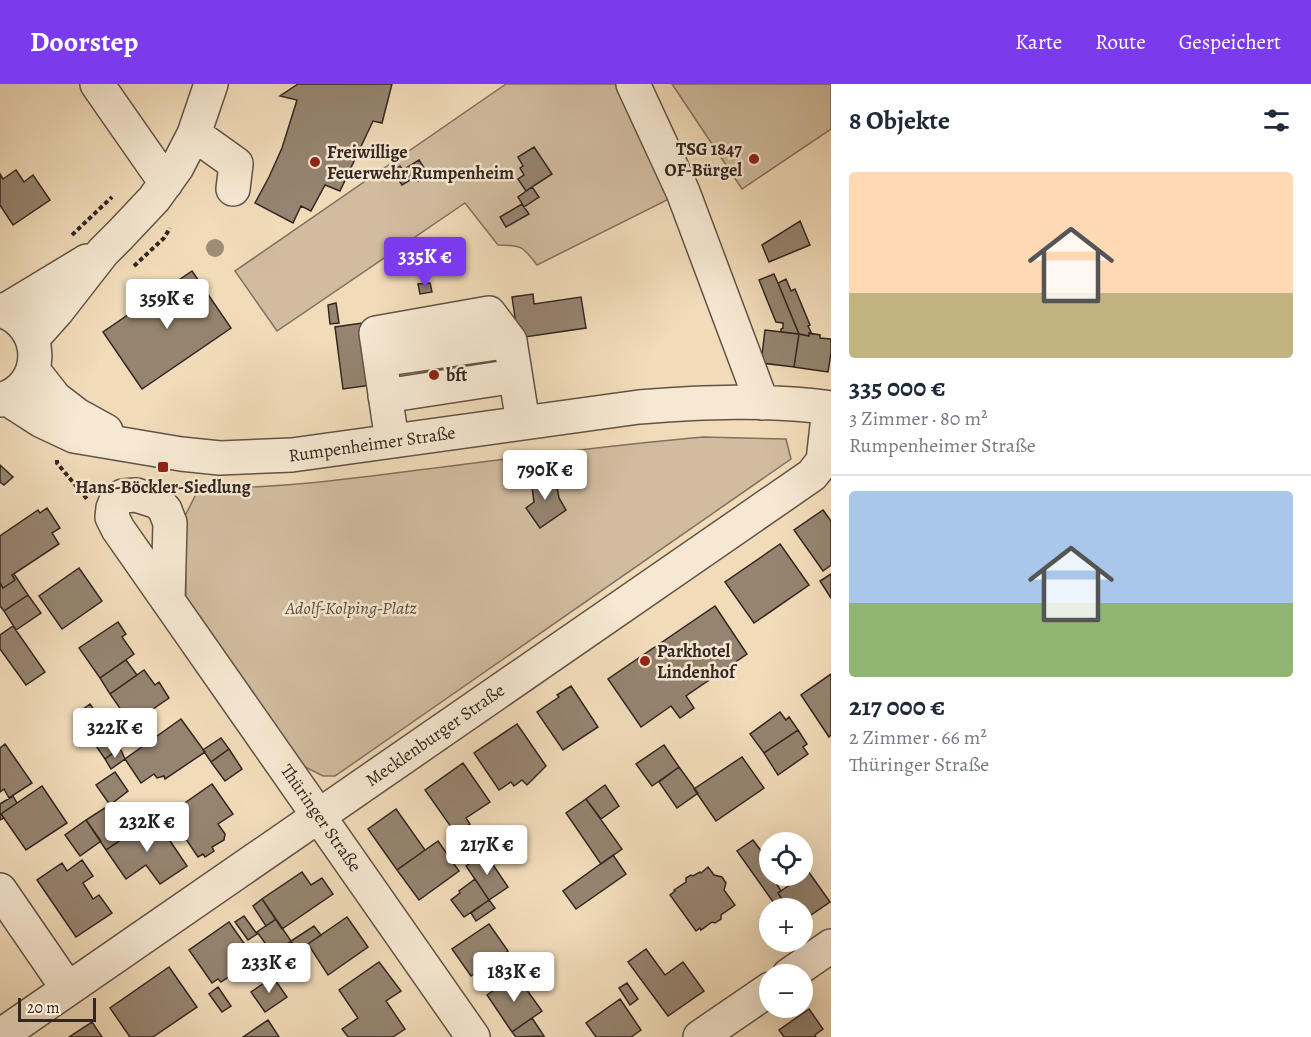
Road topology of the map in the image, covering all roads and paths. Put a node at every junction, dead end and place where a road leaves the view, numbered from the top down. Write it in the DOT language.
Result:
graph roads {
  1 [pos="96,84"];
  2 [pos="211,84"];
  3 [pos="633,84"];
  4 [pos="194,134"];
  5 [pos="166,183"];
  6 [pos="233,189"];
  7 [pos="103,252"];
  8 [pos="2,310"];
  9 [pos="32,354"];
  10 [pos="515,376"];
  11 [pos="385,396"];
  12 [pos="3,399"];
  13 [pos="762,403"];
  14 [pos="830,408"];
  15 [pos="523,423"];
  16 [pos="392,441"];
  17 [pos="128,444"];
  18 [pos="55,454"];
  19 [pos="112,517"];
  20 [pos="168,599"];
  21 [pos="318,815"];
  22 [pos="0,890"];
  23 [pos="831,946"];
  24 [pos="805,964"];
  25 [pos="68,989"];
  26 [pos="759,997"];
  27 [pos="0,1036"];
  28 [pos="473,1037"];
  29 [pos="700,1037"];
  1 -- 5 [label="street"];
  2 -- 4 [label="street"];
  3 -- 13 [label="street"];
  4 -- 5 [label="street"];
  4 -- 6 [label="street"];
  5 -- 7 [label="street"];
  7 -- 8 [label="street"];
  7 -- 9 [label="street"];
  8 -- 9 [label="street, Rumpenheimer Straße"];
  9 -- 12 [label="street, Rumpenheimer Straße"];
  9 -- 17 [label="street, Rumpenheimer Straße"];
  10 -- 11 [label="street"];
  10 -- 11 [label="street"];
  10 -- 15 [label="street"];
  11 -- 16 [label="street"];
  12 -- 17 [label="street, Rumpenheimer Straße"];
  13 -- 14 [label="street, Rumpenheimer Straße"];
  13 -- 15 [label="street, Rumpenheimer Straße"];
  14 -- 21 [label="street, Mecklenburger Straße"];
  15 -- 16 [label="street, Rumpenheimer Straße"];
  16 -- 17 [label="street, Rumpenheimer Straße"];
  18 -- 19 [label="path"];
  19 -- 20 [label="street"];
  19 -- 20 [label="street"];
  20 -- 21 [label="street, Thüringer Straße"];
  21 -- 25 [label="street, Mecklenburger Straße"];
  21 -- 28 [label="street, Thüringer Straße"];
  22 -- 25 [label="street"];
  23 -- 24 [label="street"];
  25 -- 27 [label="street, Mecklenburger Straße"];
  26 -- 29 [label="street"];
}
